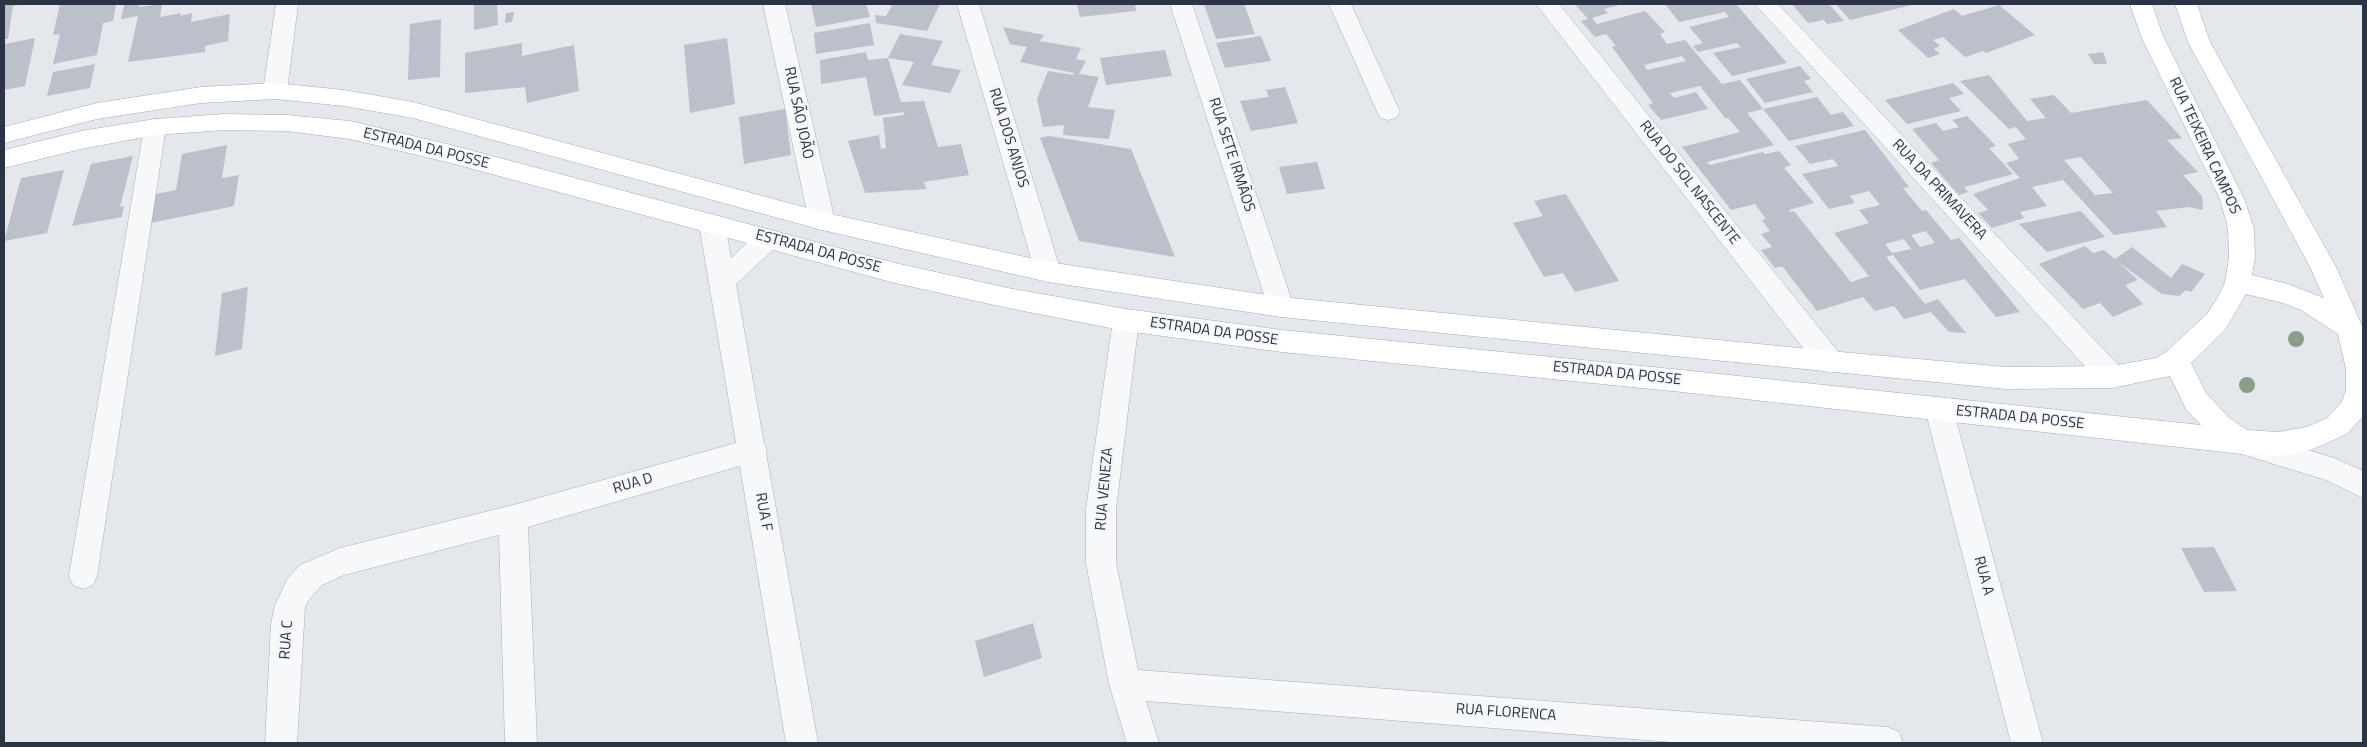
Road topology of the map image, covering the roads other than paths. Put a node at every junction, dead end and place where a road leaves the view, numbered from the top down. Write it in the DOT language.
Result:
graph roads {
  1 [pos="287,4"];
  2 [pos="774,4"];
  3 [pos="968,4"];
  4 [pos="1181,4"];
  5 [pos="1340,4"];
  6 [pos="1547,4"];
  7 [pos="1766,4"];
  8 [pos="2141,4"];
  9 [pos="2186,4"];
  10 [pos="275,91"];
  11 [pos="1388,112"];
  12 [pos="155,128"];
  13 [pos="4,135"];
  14 [pos="4,159"];
  15 [pos="822,221"];
  16 [pos="712,224"];
  17 [pos="768,239"];
  18 [pos="1048,272"];
  19 [pos="722,281"];
  20 [pos="2238,282"];
  21 [pos="1281,307"];
  22 [pos="1126,320"];
  23 [pos="2357,338"];
  24 [pos="2176,360"];
  25 [pos="1830,362"];
  26 [pos="2112,377"];
  27 [pos="1939,409"];
  28 [pos="2242,442"];
  29 [pos="752,450"];
  30 [pos="2363,484"];
  31 [pos="513,518"];
  32 [pos="340,562"];
  33 [pos="83,576"];
  34 [pos="1125,684"];
  35 [pos="281,743"];
  36 [pos="521,743"];
  37 [pos="802,743"];
  38 [pos="1144,743"];
  39 [pos="1888,743"];
  40 [pos="2027,743"];
  1 -- 10 [label="street"];
  2 -- 15 [label="street, RUA SÃO JOÃO"];
  3 -- 18 [label="street, RUA DOS ANJOS"];
  4 -- 21 [label="street, RUA SETE IRMÃOS"];
  5 -- 11 [label="street"];
  6 -- 25 [label="street, RUA DO SOL NASCENTE"];
  7 -- 26 [label="street, RUA DA PRIMAVERA"];
  8 -- 20 [label="main road, RUA TEIXEIRA CAMPOS"];
  9 -- 23 [label="main road"];
  10 -- 13 [label="main road, ESTRADA DA POSSE"];
  10 -- 15 [label="main road, ESTRADA DA POSSE"];
  12 -- 14 [label="main road, ESTRADA DA POSSE"];
  12 -- 16 [label="main road, ESTRADA DA POSSE"];
  12 -- 33 [label="lane"];
  15 -- 18 [label="main road, ESTRADA DA POSSE"];
  16 -- 17 [label="main road, ESTRADA DA POSSE"];
  16 -- 19 [label="street, RUA F"];
  17 -- 19 [label="street"];
  17 -- 22 [label="main road, ESTRADA DA POSSE"];
  18 -- 21 [label="main road, ESTRADA DA POSSE"];
  19 -- 29 [label="street, RUA F"];
  20 -- 23 [label="main road"];
  20 -- 24 [label="main road, RUA TEIXEIRA CAMPOS"];
  21 -- 25 [label="main road, ESTRADA DA POSSE"];
  22 -- 27 [label="main road, ESTRADA DA POSSE"];
  22 -- 34 [label="street, RUA VENEZA"];
  23 -- 28 [label="main road, ESTRADA DA POSSE"];
  24 -- 26 [label="main road, ESTRADA DA POSSE"];
  24 -- 28 [label="main road"];
  25 -- 26 [label="main road, ESTRADA DA POSSE"];
  27 -- 28 [label="main road, ESTRADA DA POSSE"];
  27 -- 40 [label="street, RUA A"];
  28 -- 30 [label="street"];
  29 -- 31 [label="street, RUA D"];
  29 -- 37 [label="street, RUA F"];
  31 -- 32 [label="street, RUA D"];
  31 -- 36 [label="street"];
  32 -- 35 [label="street, RUA C"];
  34 -- 38 [label="street, RUA VENEZA"];
  34 -- 39 [label="street, RUA FLORENCA"];
}
